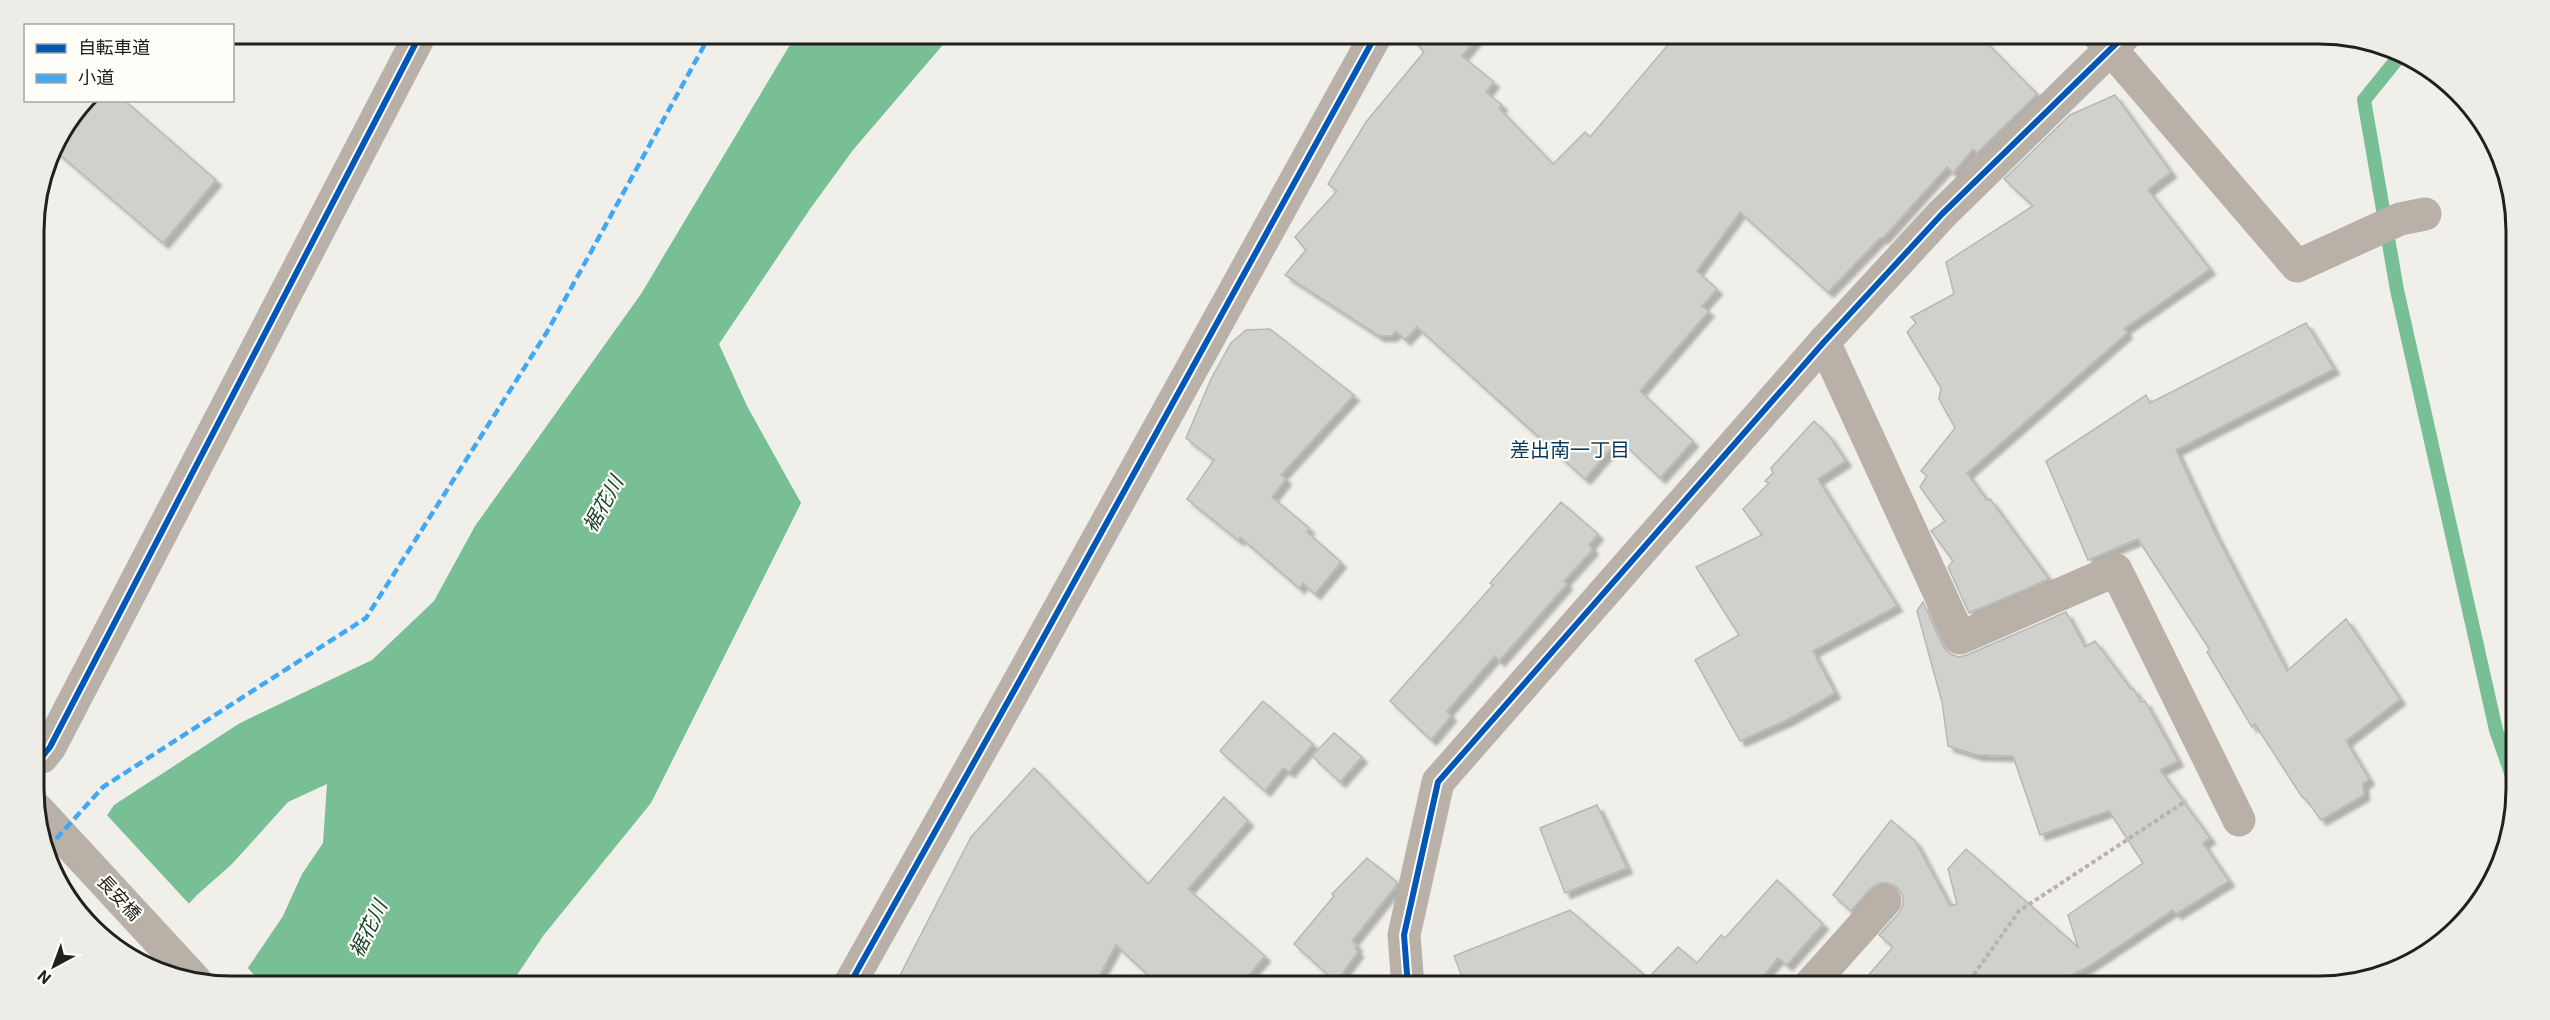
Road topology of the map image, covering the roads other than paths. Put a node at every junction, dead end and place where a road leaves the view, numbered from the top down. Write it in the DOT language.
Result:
graph roads {
  1 [pos="415,44"];
  2 [pos="1371,44"];
  3 [pos="2106,44"];
  4 [pos="2117,44"];
  5 [pos="2400,221"];
  6 [pos="1824,342"];
  7 [pos="44,754"];
  8 [pos="46,820"];
  9 [pos="2239,820"];
  10 [pos="1885,901"];
  11 [pos="187,971"];
  12 [pos="854,976"];
  13 [pos="1407,976"];
  14 [pos="1818,976"];
  1 -- 7 [label="street"];
  2 -- 12 [label="street"];
  3 -- 6 [label="street"];
  4 -- 5 [label="street"];
  6 -- 9 [label="street"];
  6 -- 13 [label="street"];
  8 -- 11 [label="street, 長安橋"];
  10 -- 14 [label="street"];
}
